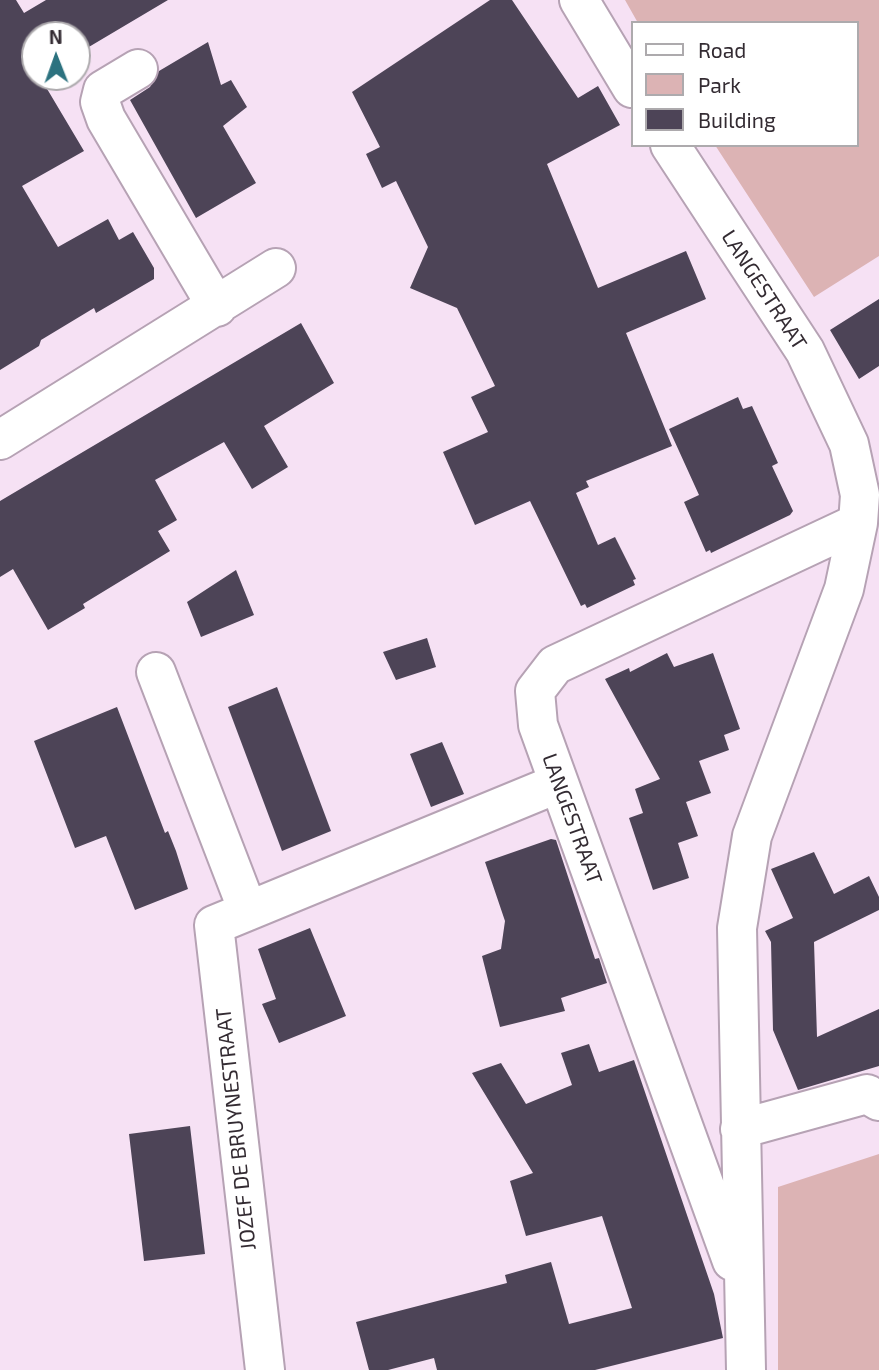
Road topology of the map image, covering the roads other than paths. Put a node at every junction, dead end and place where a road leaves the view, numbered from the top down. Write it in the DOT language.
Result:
graph roads {
  1 [pos="579,0"];
  2 [pos="138,69"];
  3 [pos="630,85"];
  4 [pos="671,147"];
  5 [pos="276,268"];
  6 [pos="217,307"];
  7 [pos="0,440"];
  8 [pos="866,503"];
  9 [pos="156,672"];
  10 [pos="559,783"];
  11 [pos="248,911"];
  12 [pos="879,1101"];
  13 [pos="740,1129"];
  14 [pos="743,1289"];
  15 [pos="265,1370"];
  16 [pos="746,1370"];
  1 -- 3 [label="street"];
  2 -- 6 [label="street"];
  4 -- 8 [label="street, LANGESTRAAT"];
  5 -- 6 [label="street"];
  6 -- 7 [label="street"];
  8 -- 10 [label="street, LANGESTRAAT"];
  8 -- 13 [label="street, LANGESTRAAT"];
  9 -- 11 [label="street"];
  10 -- 11 [label="street, JOZEF DE BRUYNESTRAAT"];
  10 -- 14 [label="street, LANGESTRAAT"];
  11 -- 15 [label="street, JOZEF DE BRUYNESTRAAT"];
  12 -- 13 [label="street"];
  13 -- 14 [label="street, LANGESTRAAT"];
  14 -- 16 [label="street, LANGESTRAAT"];
}
